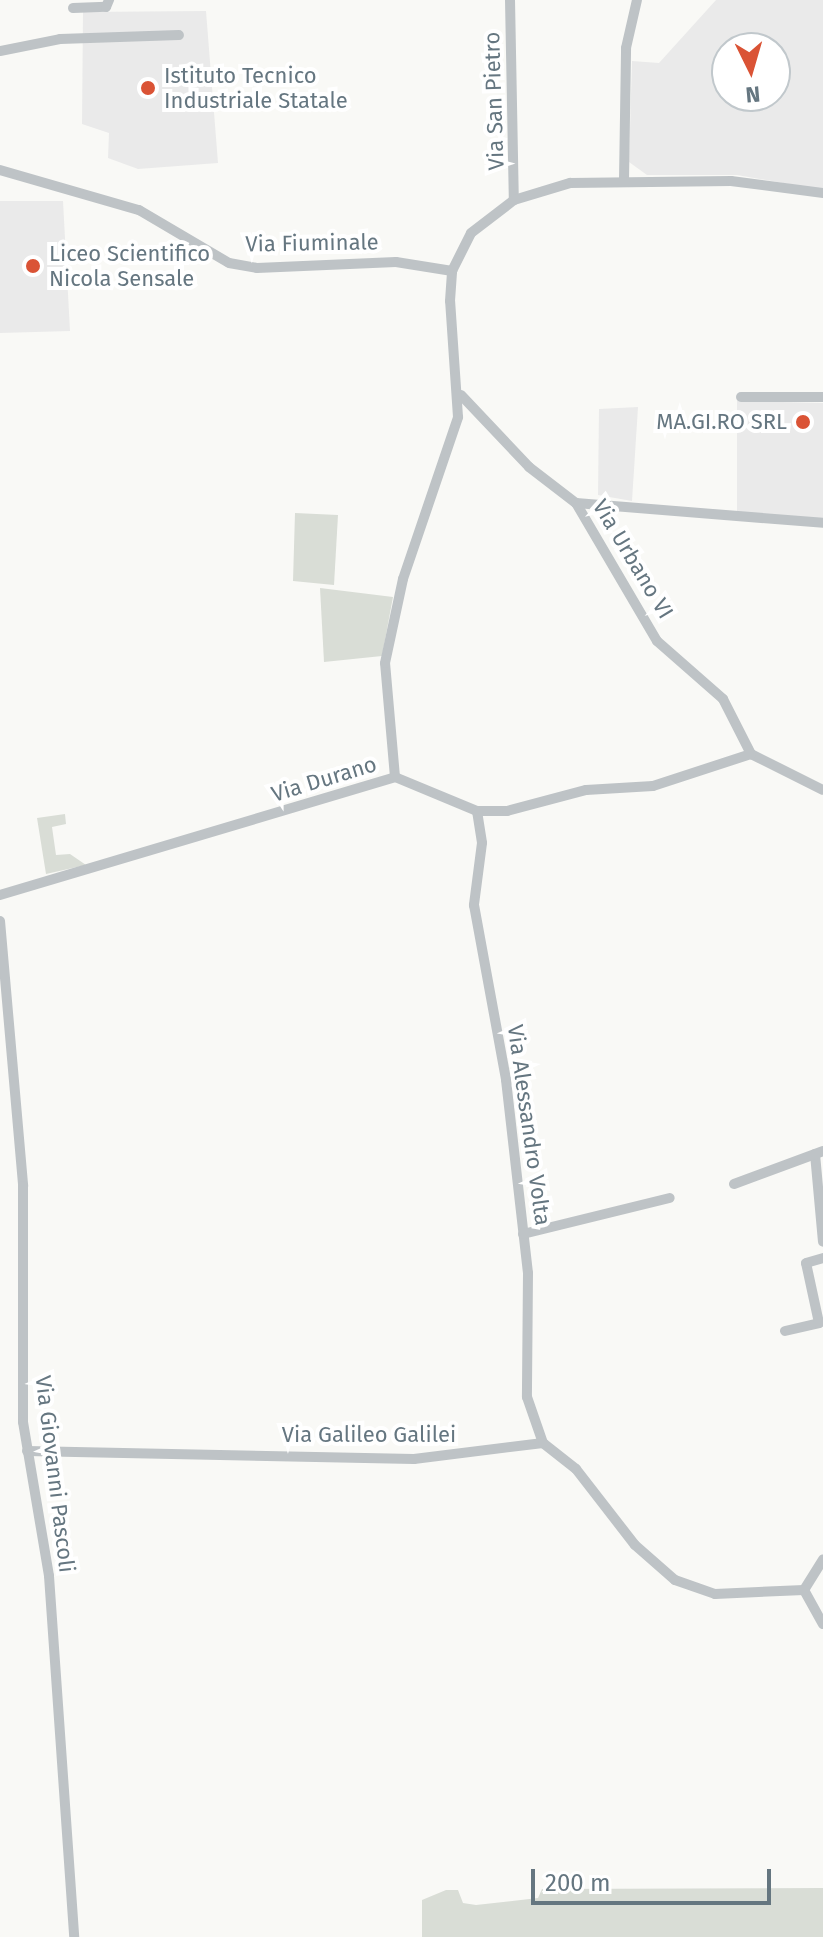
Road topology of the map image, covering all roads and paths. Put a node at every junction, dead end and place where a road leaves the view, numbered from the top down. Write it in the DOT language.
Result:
graph roads {
  1 [pos="109,0"];
  2 [pos="510,0"];
  3 [pos="637,0"];
  4 [pos="73,8"];
  5 [pos="179,35"];
  6 [pos="0,51"];
  7 [pos="0,170"];
  8 [pos="624,180"];
  9 [pos="823,193"];
  10 [pos="514,200"];
  11 [pos="452,271"];
  12 [pos="461,395"];
  13 [pos="741,397"];
  14 [pos="823,397"];
  15 [pos="576,503"];
  16 [pos="823,523"];
  17 [pos="751,754"];
  18 [pos="395,777"];
  19 [pos="823,790"];
  20 [pos="477,811"];
  21 [pos="0,895"];
  22 [pos="0,921"];
  23 [pos="819,1153"];
  24 [pos="734,1184"];
  25 [pos="670,1198"];
  26 [pos="523,1234"];
  27 [pos="823,1242"];
  28 [pos="823,1258"];
  29 [pos="785,1331"];
  30 [pos="543,1443"];
  31 [pos="27,1451"];
  32 [pos="823,1560"];
  33 [pos="804,1590"];
  34 [pos="823,1624"];
  35 [pos="74,1937"];
  1 -- 4 [label="street"];
  2 -- 10 [label="street, Via San Pietro"];
  3 -- 8 [label="street"];
  5 -- 6 [label="street"];
  7 -- 11 [label="street, Via Fiuminale"];
  8 -- 9 [label="street"];
  8 -- 10 [label="street"];
  10 -- 11 [label="street"];
  11 -- 12 [label="street"];
  12 -- 15 [label="street, Via Urbano VI"];
  12 -- 18 [label="street"];
  13 -- 14 [label="street"];
  15 -- 16 [label="street"];
  15 -- 17 [label="street, Via Urbano VI"];
  17 -- 19 [label="street"];
  17 -- 20 [label="street"];
  18 -- 20 [label="street, Via Durano"];
  18 -- 21 [label="street, Via Durano"];
  20 -- 26 [label="street, Via Alessandro Volta"];
  22 -- 31 [label="street, Via Giovanni Pascoli"];
  23 -- 24 [label="street"];
  23 -- 27 [label="street"];
  25 -- 26 [label="street"];
  26 -- 30 [label="street, Via Alessandro Volta"];
  28 -- 29 [label="street"];
  30 -- 31 [label="street, Via Galileo Galilei"];
  30 -- 33 [label="street"];
  31 -- 35 [label="street, Via Giovanni Pascoli"];
  32 -- 33 [label="street"];
  33 -- 34 [label="street"];
}
